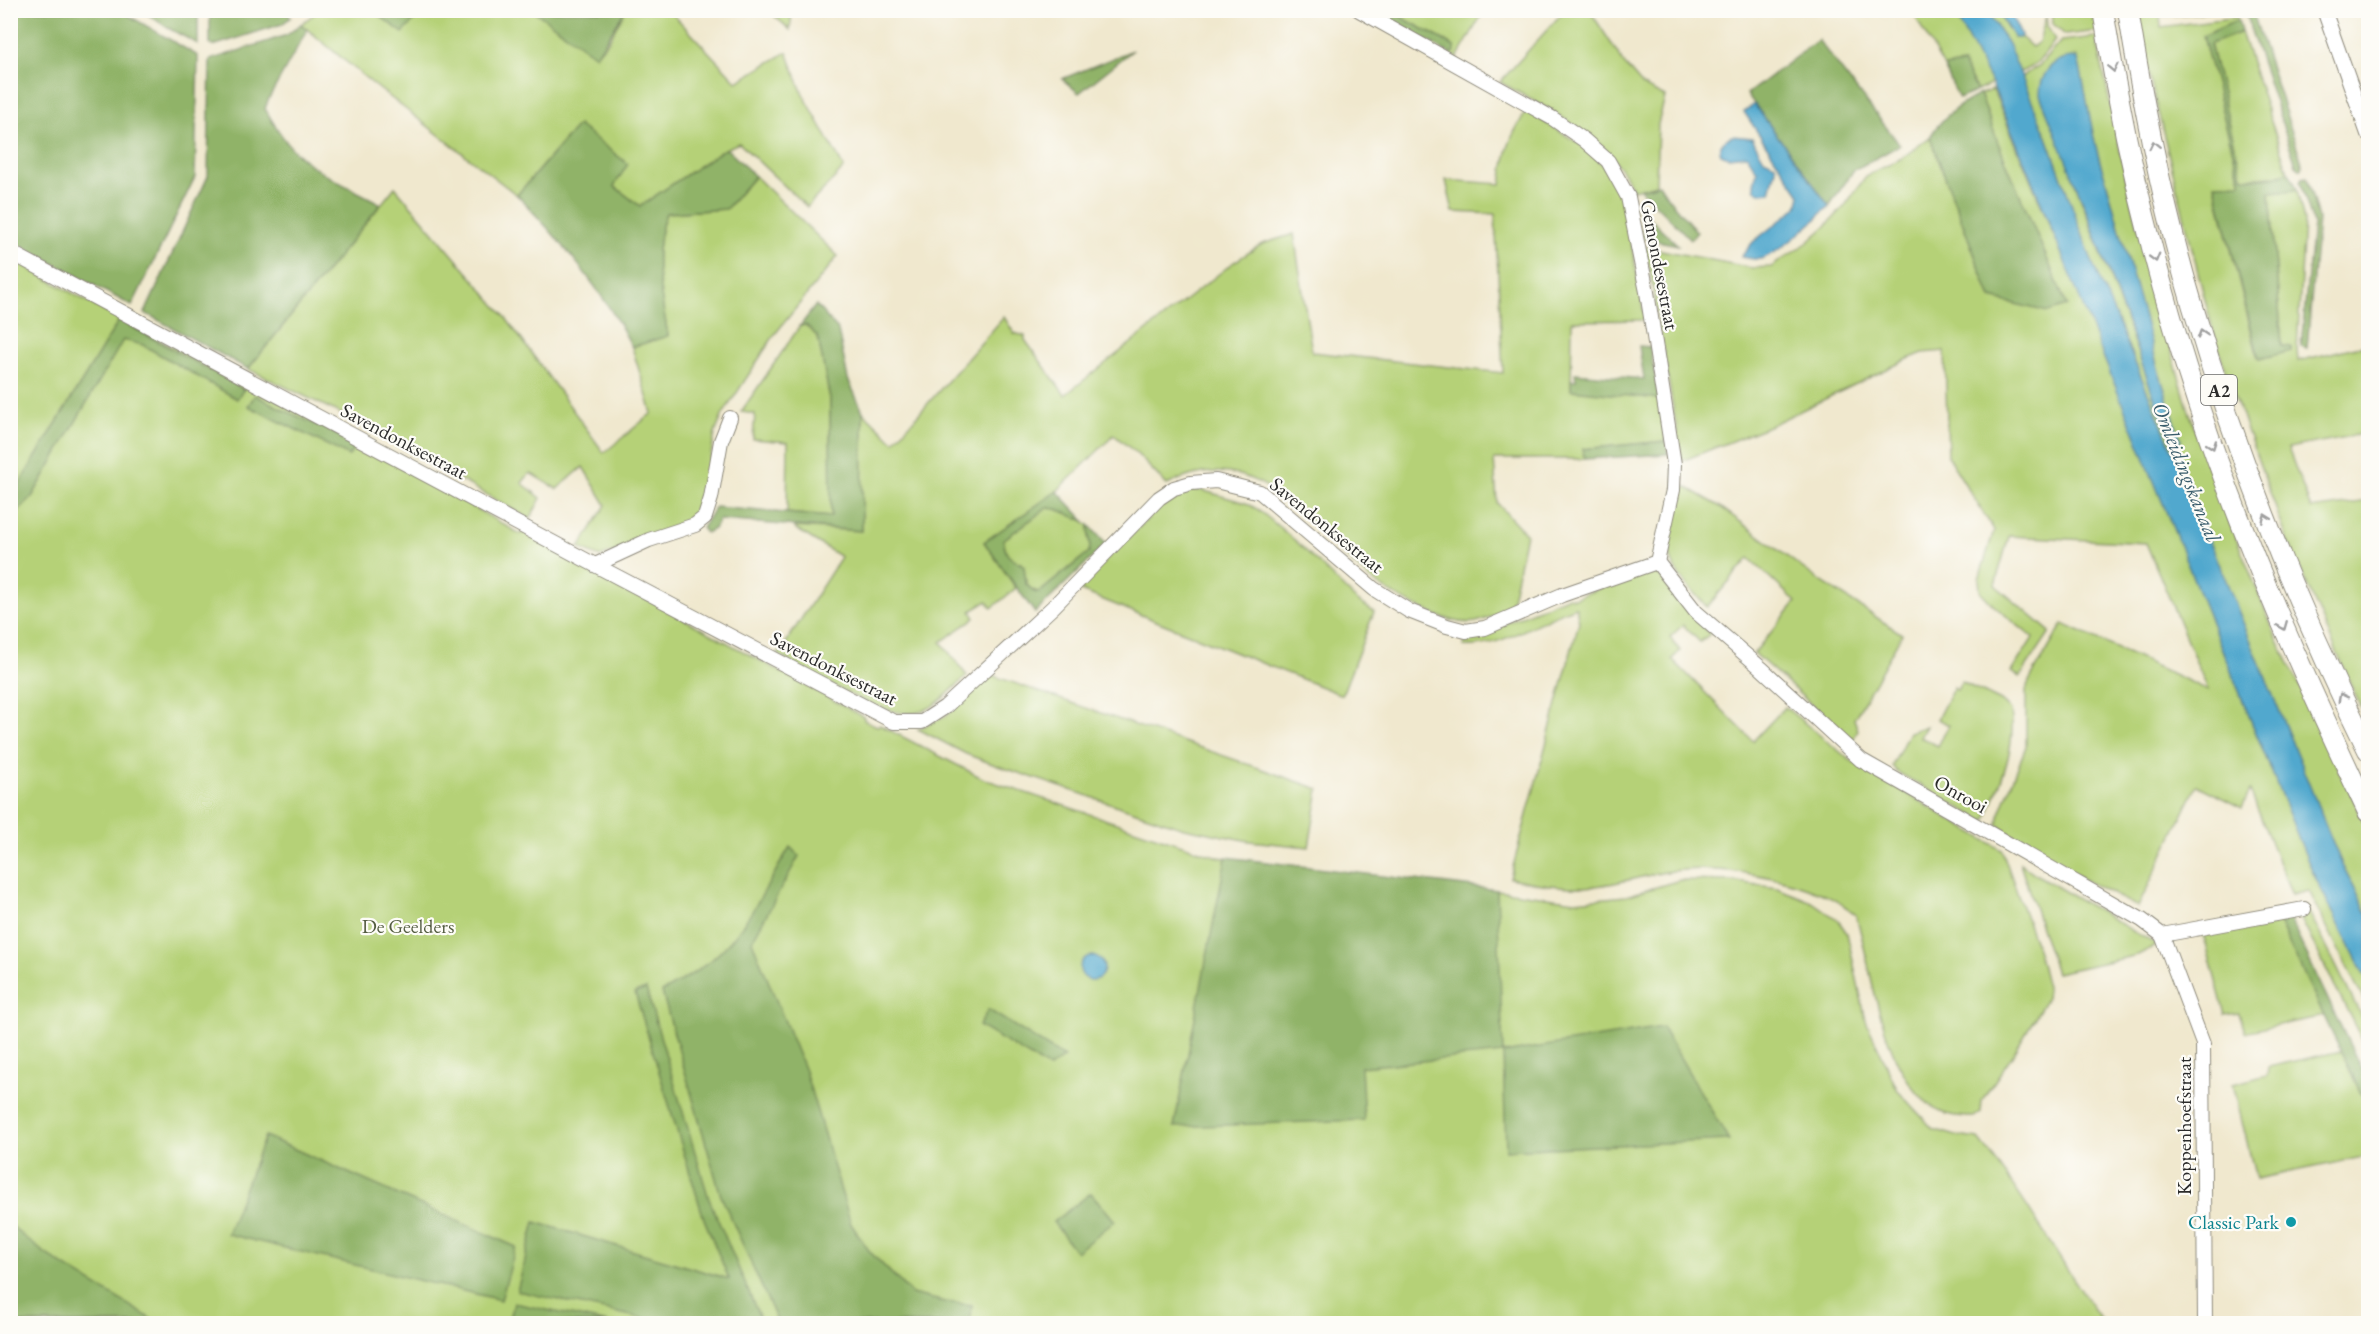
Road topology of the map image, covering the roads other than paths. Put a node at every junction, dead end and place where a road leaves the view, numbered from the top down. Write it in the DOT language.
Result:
graph roads {
  1 [pos="1359,10"];
  2 [pos="2103,10"];
  3 [pos="2128,10"];
  4 [pos="2324,10"];
  5 [pos="2365,114"];
  6 [pos="2368,134"];
  7 [pos="10,252"];
  8 [pos="730,418"];
  9 [pos="1657,562"];
  10 [pos="595,565"];
  11 [pos="2368,750"];
  12 [pos="2368,812"];
  13 [pos="2304,909"];
  14 [pos="2162,935"];
  15 [pos="2205,1323"];
  1 -- 9 [label="street, Gemondesestraat"];
  2 -- 12 [label="highway, A2, one-way"];
  11 -- 3 [label="highway, A2, one-way"];
  4 -- 5 [label="street"];
  5 -- 6 [label="street"];
  7 -- 10 [label="street, Savendonksestraat"];
  8 -- 10 [label="street"];
  9 -- 10 [label="street, Savendonksestraat"];
  9 -- 14 [label="street, Onrooi"];
  13 -- 14 [label="street"];
  14 -- 15 [label="street, Koppenhoefstraat"];
}
